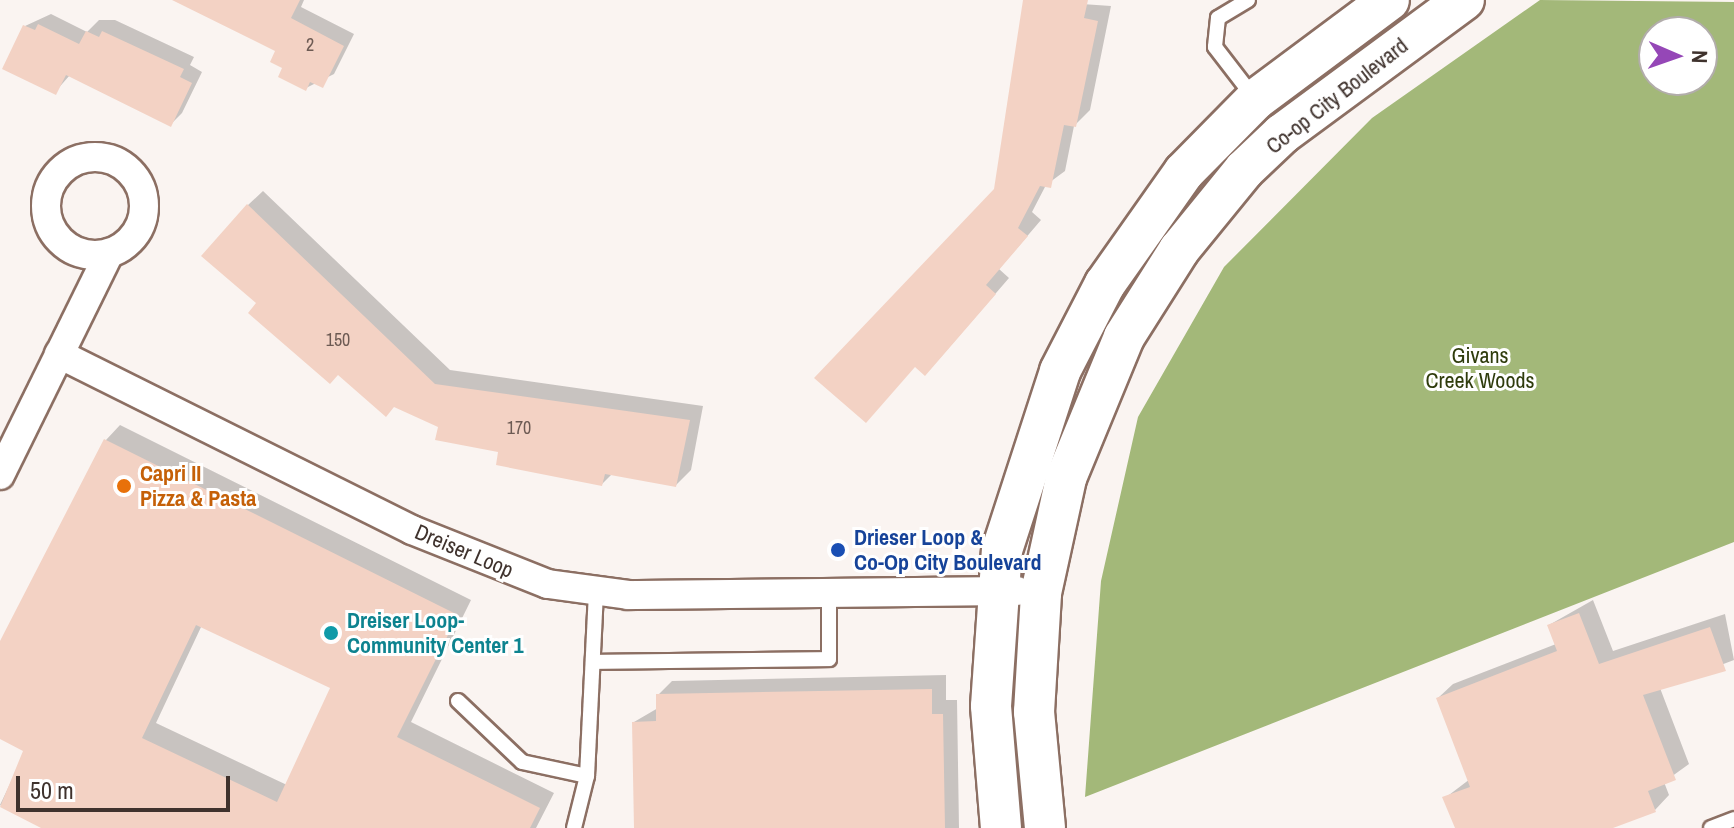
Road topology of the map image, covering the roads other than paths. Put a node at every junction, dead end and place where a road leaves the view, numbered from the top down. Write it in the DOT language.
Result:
graph roads {
  1 [pos="1248,0"];
  2 [pos="1389,0"];
  3 [pos="1464,0"];
  4 [pos="1255,100"];
  5 [pos="1282,134"];
  6 [pos="109,253"];
  7 [pos="59,354"];
  8 [pos="0,475"];
  9 [pos="999,589"];
  10 [pos="596,592"];
  11 [pos="829,593"];
  12 [pos="1041,593"];
  13 [pos="593,662"];
  14 [pos="458,701"];
  15 [pos="587,776"];
  16 [pos="1734,819"];
  17 [pos="574,828"];
  18 [pos="1001,828"];
  19 [pos="1045,828"];
  20 [pos="1711,828"];
  1 -- 4 [label="lane"];
  2 -- 4 [label="main road, Co-op City Boulevard"];
  3 -- 5 [label="main road, Co-op City Boulevard"];
  4 -- 5 [label="main road"];
  4 -- 9 [label="main road, Co-op City Boulevard"];
  5 -- 12 [label="main road, Co-op City Boulevard"];
  6 -- 7 [label="street"];
  7 -- 8 [label="street"];
  7 -- 10 [label="street, Dreiser Loop"];
  9 -- 11 [label="street, Dreiser Loop"];
  9 -- 12 [label="street, Dreiser Loop"];
  9 -- 18 [label="main road, Co-op City Boulevard"];
  10 -- 11 [label="street, Dreiser Loop"];
  10 -- 13 [label="lane"];
  11 -- 13 [label="lane"];
  12 -- 19 [label="main road, Co-op City Boulevard"];
  13 -- 15 [label="lane"];
  14 -- 15 [label="lane"];
  15 -- 17 [label="lane"];
  16 -- 20 [label="lane"];
}
